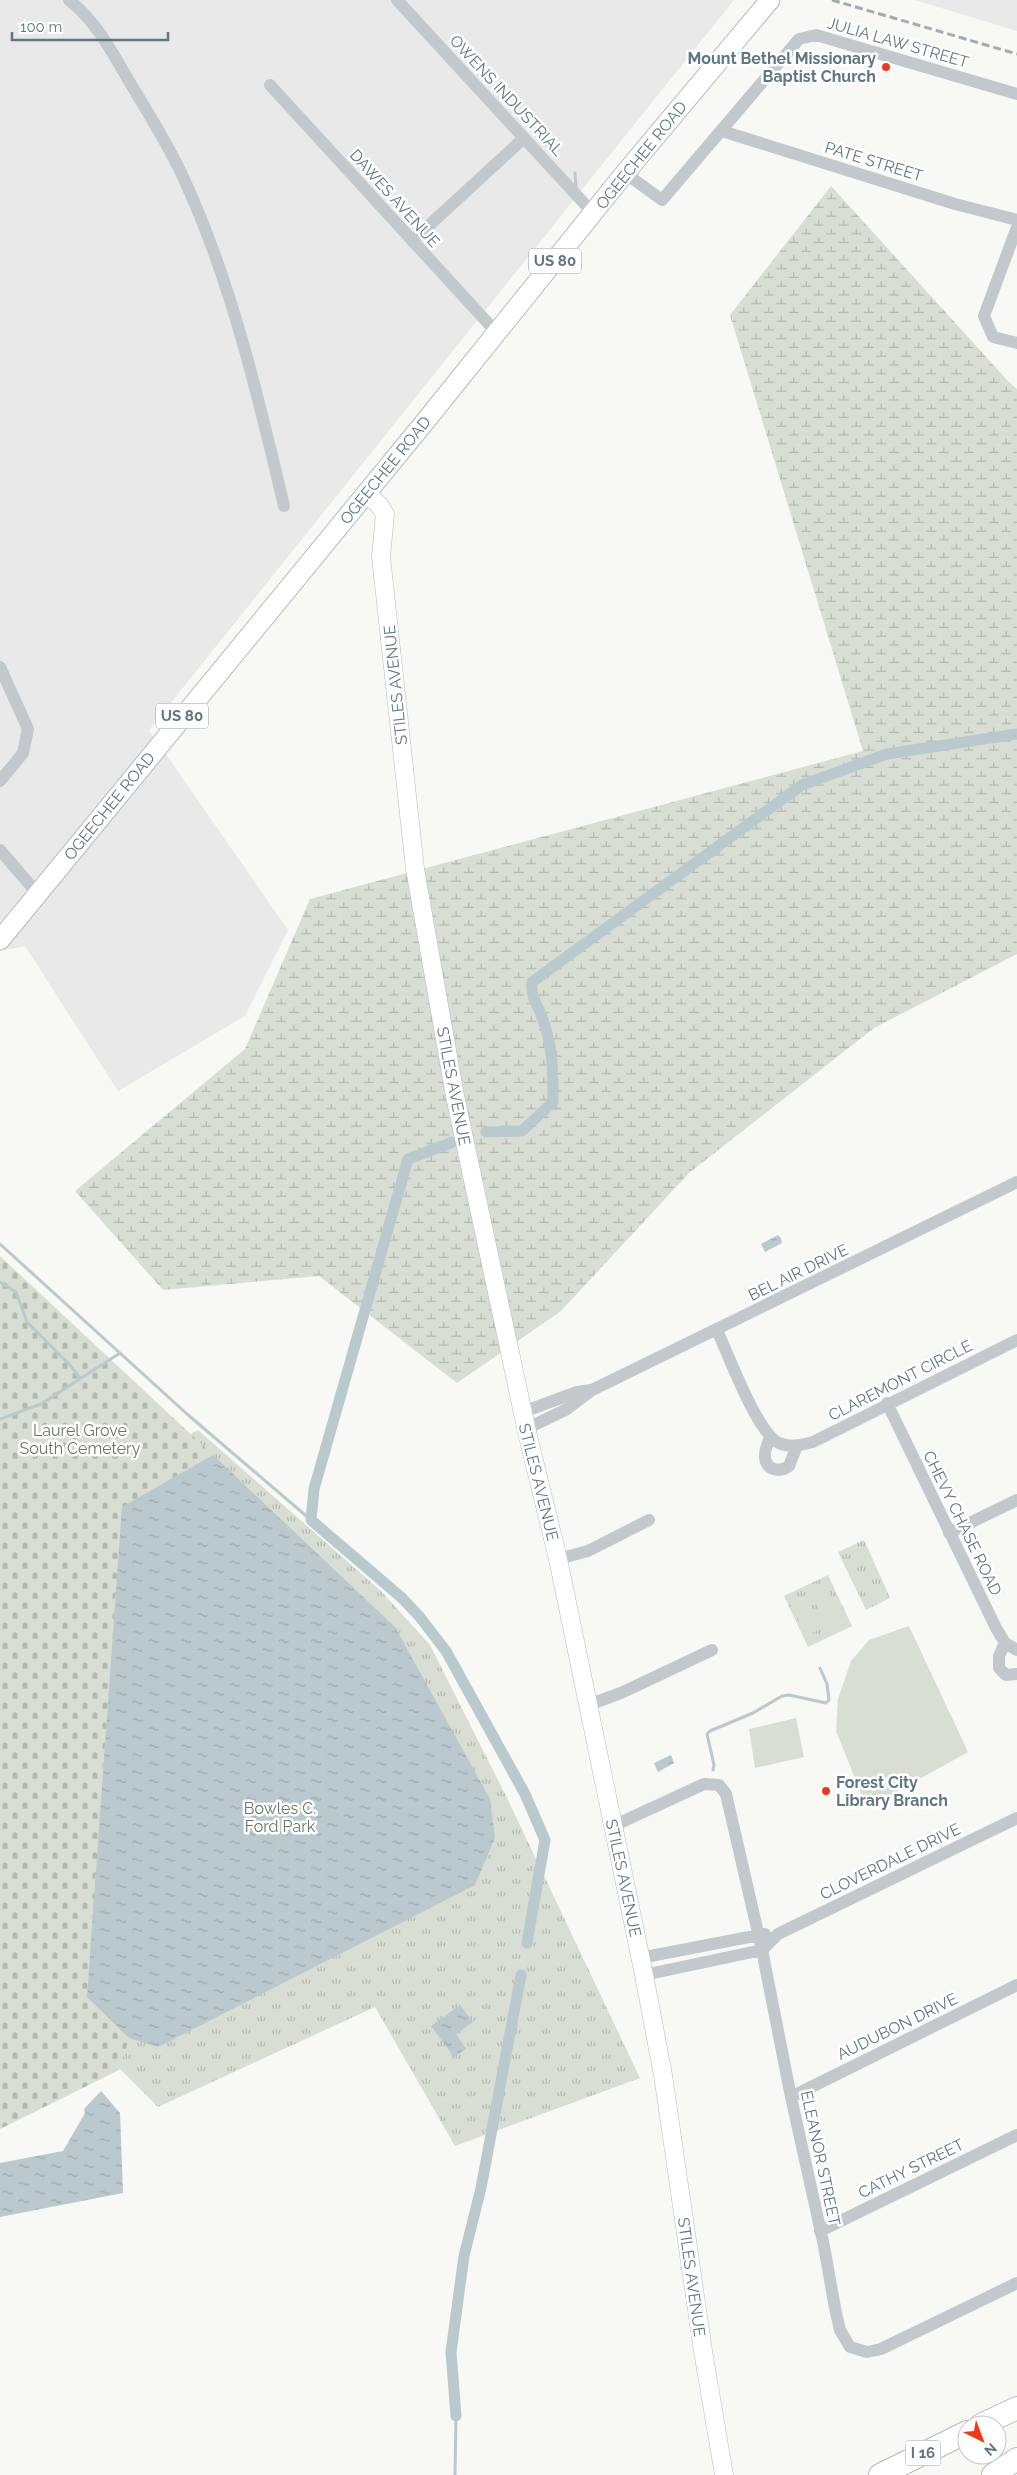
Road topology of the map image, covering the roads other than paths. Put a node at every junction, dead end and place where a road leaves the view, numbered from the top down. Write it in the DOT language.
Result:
graph roads {
  1 [pos="69,0"];
  2 [pos="397,0"];
  3 [pos="770,0"];
  4 [pos="270,85"];
  5 [pos="1017,94"];
  6 [pos="722,131"];
  7 [pos="524,138"];
  8 [pos="625,173"];
  9 [pos="594,213"];
  10 [pos="1017,220"];
  11 [pos="1017,227"];
  12 [pos="412,241"];
  13 [pos="497,333"];
  14 [pos="1017,343"];
  15 [pos="366,493"];
  16 [pos="284,506"];
  17 [pos="0,667"];
  18 [pos="0,781"];
  19 [pos="0,850"];
  20 [pos="37,892"];
  21 [pos="0,940"];
  22 [pos="1017,1182"];
  23 [pos="717,1330"];
  24 [pos="1017,1340"];
  25 [pos="592,1390"];
  26 [pos="887,1403"];
  27 [pos="523,1412"];
  28 [pos="526,1429"];
  29 [pos="770,1437"];
  30 [pos="797,1446"];
  31 [pos="1017,1500"];
  32 [pos="649,1520"];
  33 [pos="950,1533"];
  34 [pos="558,1559"];
  35 [pos="1005,1643"];
  36 [pos="712,1650"];
  37 [pos="1017,1650"];
  38 [pos="1017,1674"];
  39 [pos="588,1705"];
  40 [pos="1017,1818"];
  41 [pos="612,1826"];
  42 [pos="758,1934"];
  43 [pos="778,1934"];
  44 [pos="762,1950"];
  45 [pos="642,1966"];
  46 [pos="1017,1985"];
  47 [pos="791,2097"];
  48 [pos="1017,2135"];
  49 [pos="820,2231"];
  50 [pos="1017,2283"];
  51 [pos="1017,2408"];
  52 [pos="1002,2415"];
  53 [pos="957,2437"];
  54 [pos="1017,2459"];
  55 [pos="724,2475"];
  56 [pos="880,2475"];
  57 [pos="993,2475"];
  1 -- 16 [label="street"];
  2 -- 7 [label="street, OWENS INDUSTRIAL"];
  3 -- 8 [label="main road, OGEECHEE ROAD / US 80"];
  4 -- 12 [label="street, DAWES AVENUE"];
  5 -- 6 [label="street, JULIA LAW STREET"];
  6 -- 8 [label="street, JULIA LAW STREET"];
  6 -- 10 [label="street, PATE STREET"];
  7 -- 9 [label="street, OWENS INDUSTRIAL"];
  7 -- 12 [label="street"];
  8 -- 9 [label="main road, OGEECHEE ROAD / US 80"];
  9 -- 13 [label="main road, OGEECHEE ROAD / US 80"];
  11 -- 14 [label="street"];
  12 -- 13 [label="street, DAWES AVENUE"];
  13 -- 15 [label="main road, OGEECHEE ROAD / US 80"];
  15 -- 20 [label="main road, OGEECHEE ROAD / US 80"];
  15 -- 27 [label="street, STILES AVENUE"];
  17 -- 18 [label="street"];
  19 -- 20 [label="street"];
  20 -- 21 [label="main road, OGEECHEE ROAD / US 80"];
  22 -- 23 [label="street, BEL AIR DRIVE"];
  23 -- 25 [label="street, BEL AIR DRIVE"];
  23 -- 29 [label="street"];
  24 -- 26 [label="street, CLAREMONT CIRCLE"];
  25 -- 27 [label="street, BEL AIR DRIVE"];
  25 -- 28 [label="street, BEL AIR DRIVE"];
  26 -- 30 [label="street, CLAREMONT CIRCLE"];
  26 -- 33 [label="street, CHEVY CHASE ROAD"];
  27 -- 28 [label="street, STILES AVENUE"];
  28 -- 34 [label="street, STILES AVENUE"];
  29 -- 30 [label="street"];
  29 -- 30 [label="street"];
  31 -- 33 [label="street"];
  32 -- 34 [label="street"];
  33 -- 35 [label="street, CHEVY CHASE ROAD"];
  34 -- 39 [label="street, STILES AVENUE"];
  35 -- 37 [label="street"];
  35 -- 38 [label="street"];
  36 -- 39 [label="street"];
  39 -- 41 [label="street, STILES AVENUE"];
  40 -- 43 [label="street, CLOVERDALE DRIVE"];
  41 -- 42 [label="street, ELEANOR STREET"];
  41 -- 45 [label="street, STILES AVENUE"];
  42 -- 43 [label="street, CLOVERDALE DRIVE"];
  42 -- 44 [label="street, ELEANOR STREET"];
  42 -- 45 [label="street, CLOVERDALE DRIVE"];
  43 -- 44 [label="street, CLOVERDALE DRIVE"];
  44 -- 45 [label="street"];
  44 -- 47 [label="street, ELEANOR STREET"];
  45 -- 55 [label="street, STILES AVENUE"];
  46 -- 47 [label="street, AUDUBON DRIVE"];
  47 -- 49 [label="street, ELEANOR STREET"];
  48 -- 49 [label="street, CATHY STREET"];
  49 -- 50 [label="street, ELEANOR STREET"];
  51 -- 52 [label="highway"];
  53 -- 56 [label="highway, I 16"];
  54 -- 57 [label="highway"];
}
